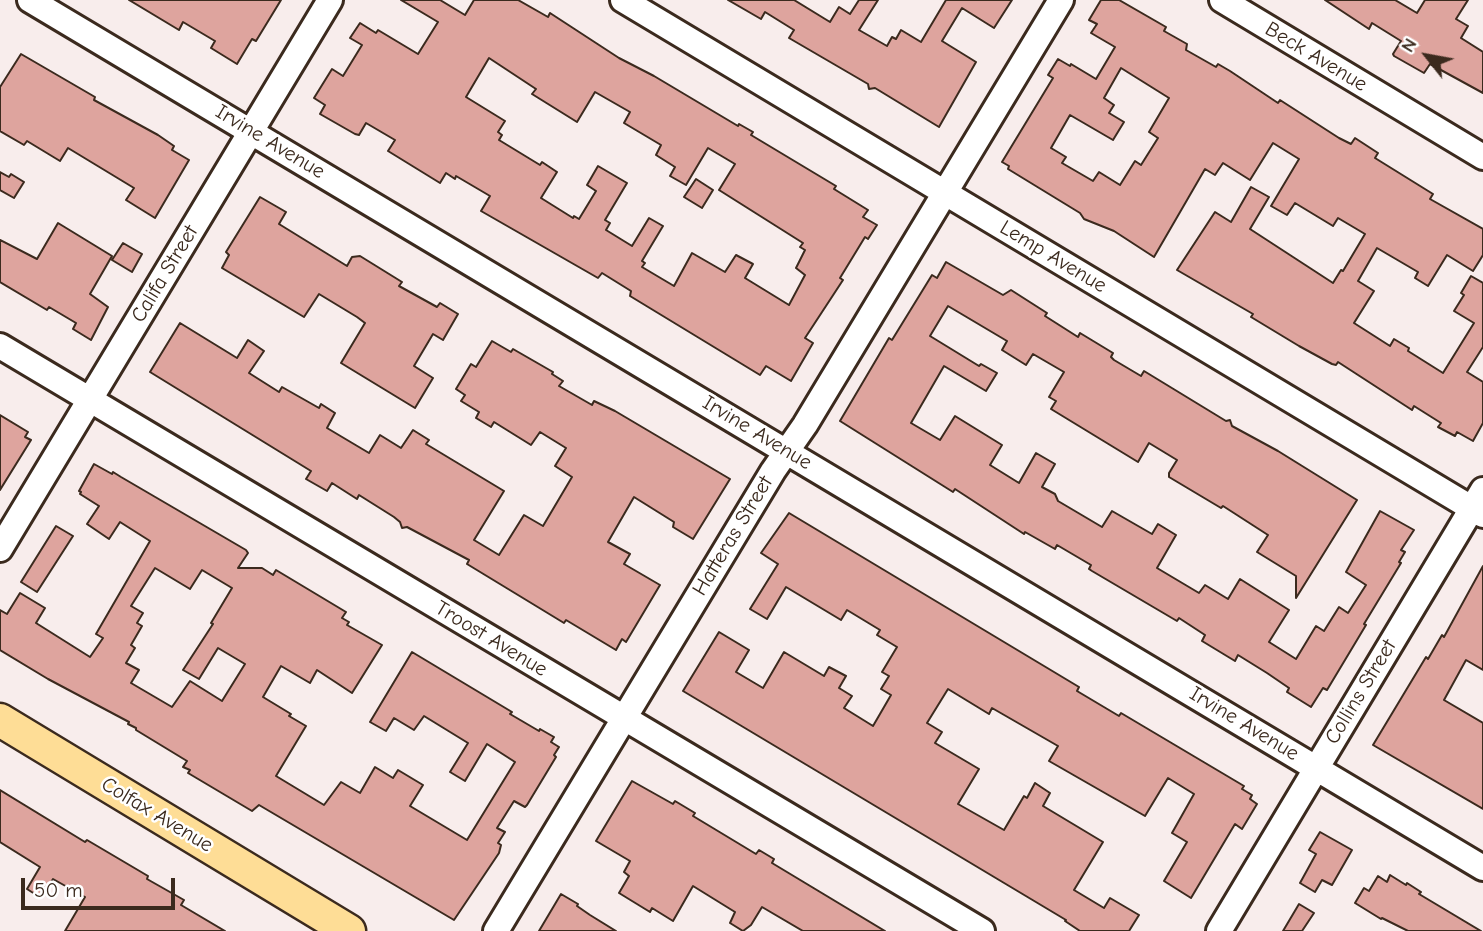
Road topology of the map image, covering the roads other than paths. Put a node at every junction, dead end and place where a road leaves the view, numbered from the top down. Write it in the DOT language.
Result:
graph roads {
  1 [pos="30,0"];
  2 [pos="330,0"];
  3 [pos="623,0"];
  4 [pos="1061,0"];
  5 [pos="1222,0"];
  6 [pos="251,131"];
  7 [pos="1483,157"];
  8 [pos="944,191"];
  9 [pos="0,346"];
  10 [pos="89,400"];
  11 [pos="786,451"];
  12 [pos="1479,504"];
  13 [pos="0,549"];
  14 [pos="625,719"];
  15 [pos="0,720"];
  16 [pos="1316,767"];
  17 [pos="1483,868"];
  18 [pos="349,931"];
  19 [pos="496,931"];
  20 [pos="982,931"];
  21 [pos="1219,931"];
  1 -- 6 [label="street, Irvine Avenue"];
  2 -- 6 [label="street, Califa Street"];
  3 -- 8 [label="street, Lemp Avenue"];
  4 -- 8 [label="street, Hatteras Street"];
  5 -- 7 [label="street, Beck Avenue"];
  6 -- 10 [label="street, Califa Street"];
  6 -- 11 [label="street, Irvine Avenue"];
  8 -- 11 [label="street, Hatteras Street"];
  8 -- 12 [label="street, Lemp Avenue"];
  9 -- 10 [label="street, Troost Avenue"];
  10 -- 13 [label="street, Califa Street"];
  10 -- 14 [label="street, Troost Avenue"];
  11 -- 14 [label="street, Hatteras Street"];
  11 -- 16 [label="street, Irvine Avenue"];
  12 -- 16 [label="street, Collins Street"];
  14 -- 19 [label="street, Hatteras Street"];
  14 -- 20 [label="street, Troost Avenue"];
  15 -- 18 [label="main road, Colfax Avenue"];
  16 -- 17 [label="street, Irvine Avenue"];
  16 -- 21 [label="street, Collins Street"];
}
